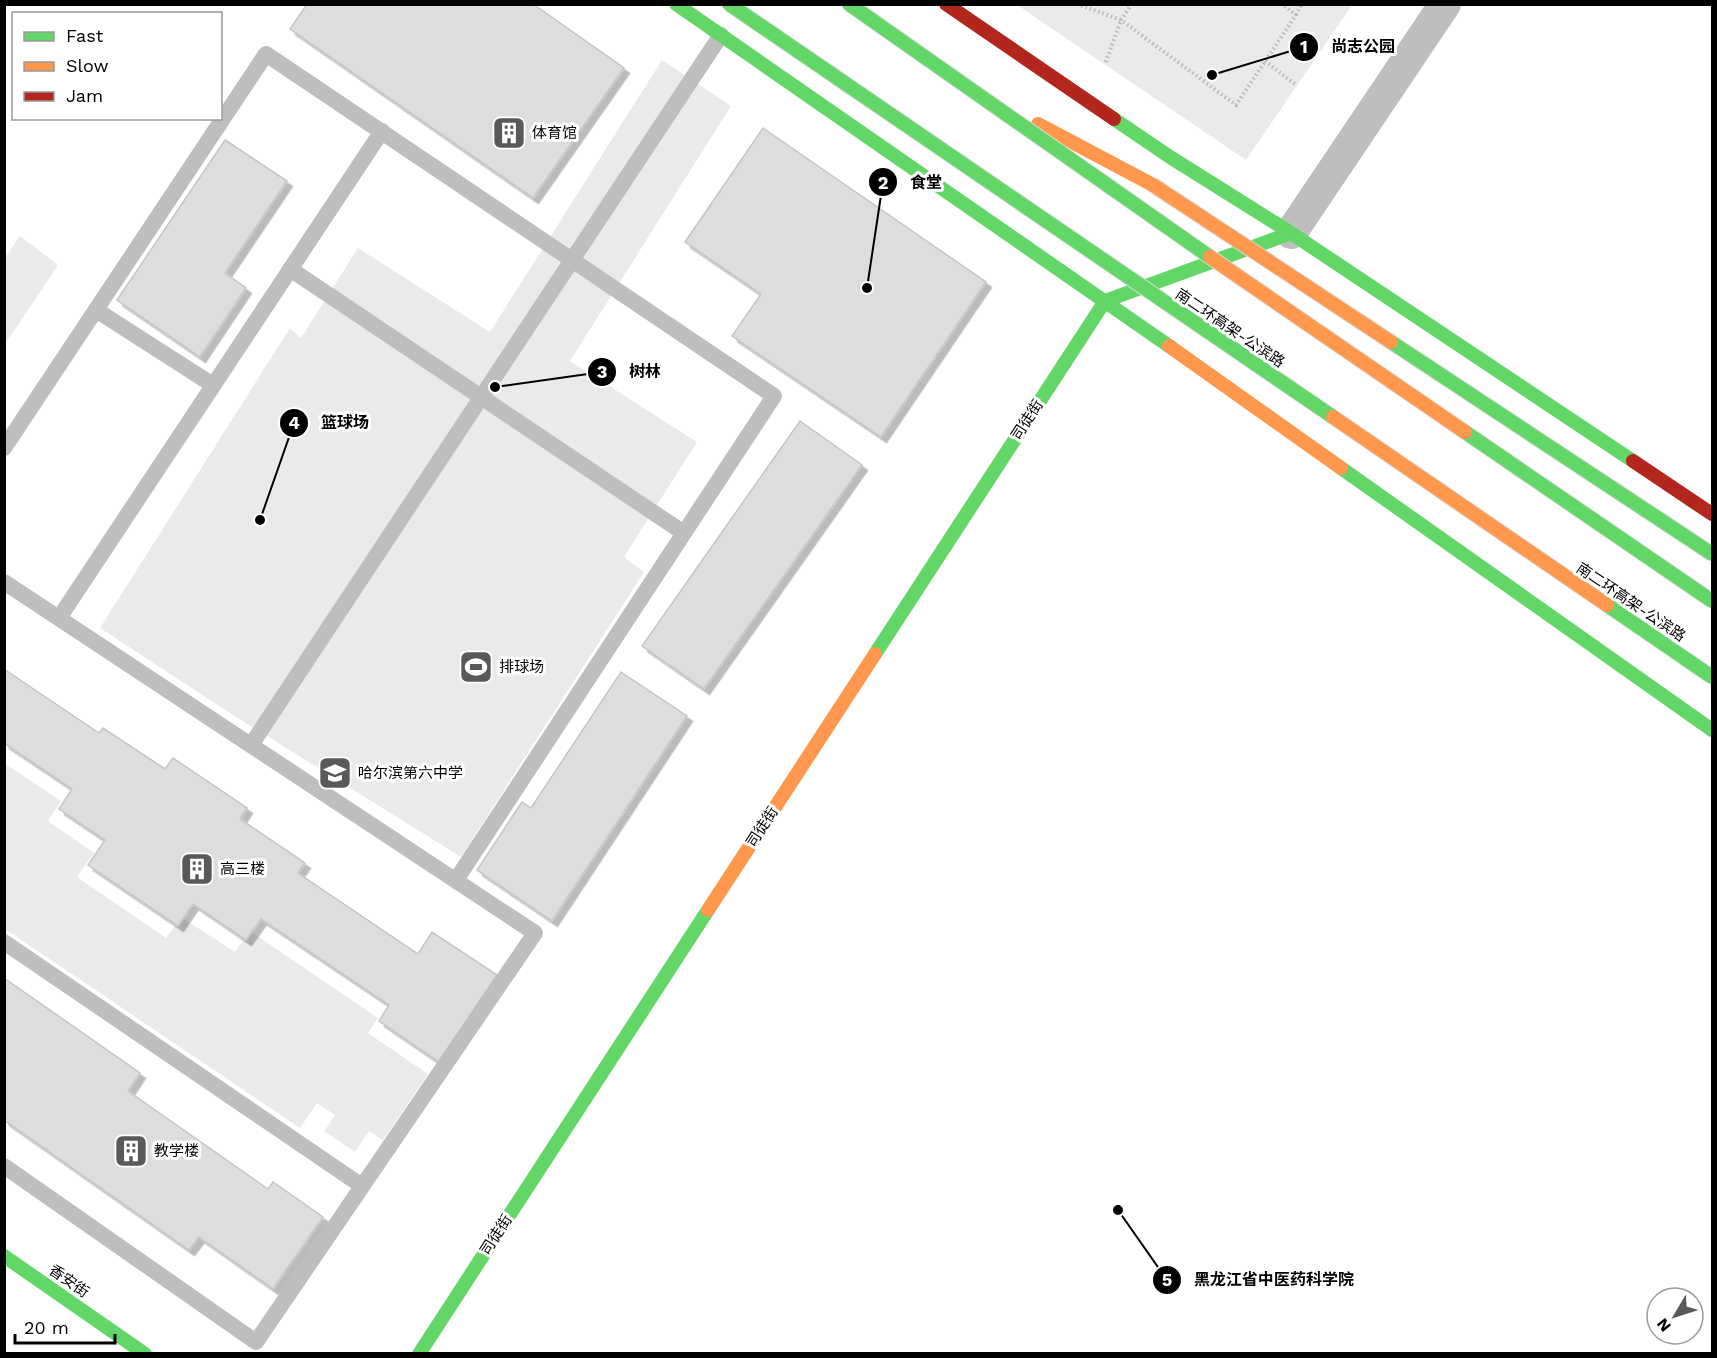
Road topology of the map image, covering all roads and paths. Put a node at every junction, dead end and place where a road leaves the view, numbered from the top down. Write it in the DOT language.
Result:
graph roads {
  1 [pos="676,4"];
  2 [pos="729,4"];
  3 [pos="849,4"];
  4 [pos="946,4"];
  5 [pos="1077,4"];
  6 [pos="1132,4"];
  7 [pos="1282,4"];
  8 [pos="1302,4"];
  9 [pos="1444,4"];
  10 [pos="1296,15"];
  11 [pos="1121,20"];
  12 [pos="721,35"];
  13 [pos="1265,61"];
  14 [pos="1105,64"];
  15 [pos="1296,85"];
  16 [pos="968,86"];
  17 [pos="382,131"];
  18 [pos="1291,233"];
  19 [pos="572,260"];
  20 [pos="290,269"];
  21 [pos="1105,301"];
  22 [pos="96,310"];
  23 [pos="213,385"];
  24 [pos="481,397"];
  25 [pos="4,448"];
  26 [pos="1713,514"];
  27 [pos="684,533"];
  28 [pos="1713,554"];
  29 [pos="4,582"];
  30 [pos="1713,601"];
  31 [pos="59,618"];
  32 [pos="1713,677"];
  33 [pos="1713,730"];
  34 [pos="251,745"];
  35 [pos="456,880"];
  36 [pos="4,942"];
  37 [pos="4,1166"];
  38 [pos="362,1186"];
  39 [pos="4,1256"];
  40 [pos="145,1353"];
  41 [pos="419,1353"];
  1 -- 12 [label="main road"];
  2 -- 32 [label="main road, 南二环高架-公滨路, bridge"];
  3 -- 16 [label="main road, bridge"];
  4 -- 18 [label="main road"];
  5 -- 11 [label="path"];
  6 -- 11 [label="path"];
  7 -- 10 [label="path"];
  8 -- 10 [label="path"];
  9 -- 18 [label="street"];
  10 -- 13 [label="path"];
  11 -- 13 [label="path"];
  11 -- 14 [label="path"];
  12 -- 19 [label="lane"];
  12 -- 21 [label="main road"];
  13 -- 15 [label="path"];
  16 -- 28 [label="main road, bridge"];
  16 -- 30 [label="main road, bridge"];
  17 -- 19 [label="lane"];
  17 -- 20 [label="lane"];
  17 -- 22 [label="lane"];
  18 -- 21 [label="main road"];
  18 -- 26 [label="main road"];
  19 -- 24 [label="lane"];
  19 -- 27 [label="lane"];
  20 -- 23 [label="lane"];
  20 -- 24 [label="lane"];
  21 -- 33 [label="main road"];
  21 -- 41 [label="main road, 司徒街"];
  22 -- 23 [label="lane"];
  22 -- 25 [label="lane"];
  23 -- 31 [label="lane"];
  24 -- 27 [label="lane"];
  24 -- 34 [label="lane"];
  27 -- 35 [label="lane"];
  29 -- 31 [label="lane"];
  31 -- 34 [label="lane"];
  34 -- 35 [label="lane"];
  35 -- 38 [label="lane"];
  36 -- 38 [label="lane"];
  37 -- 38 [label="lane"];
  39 -- 40 [label="main road, 香安街"];
}
